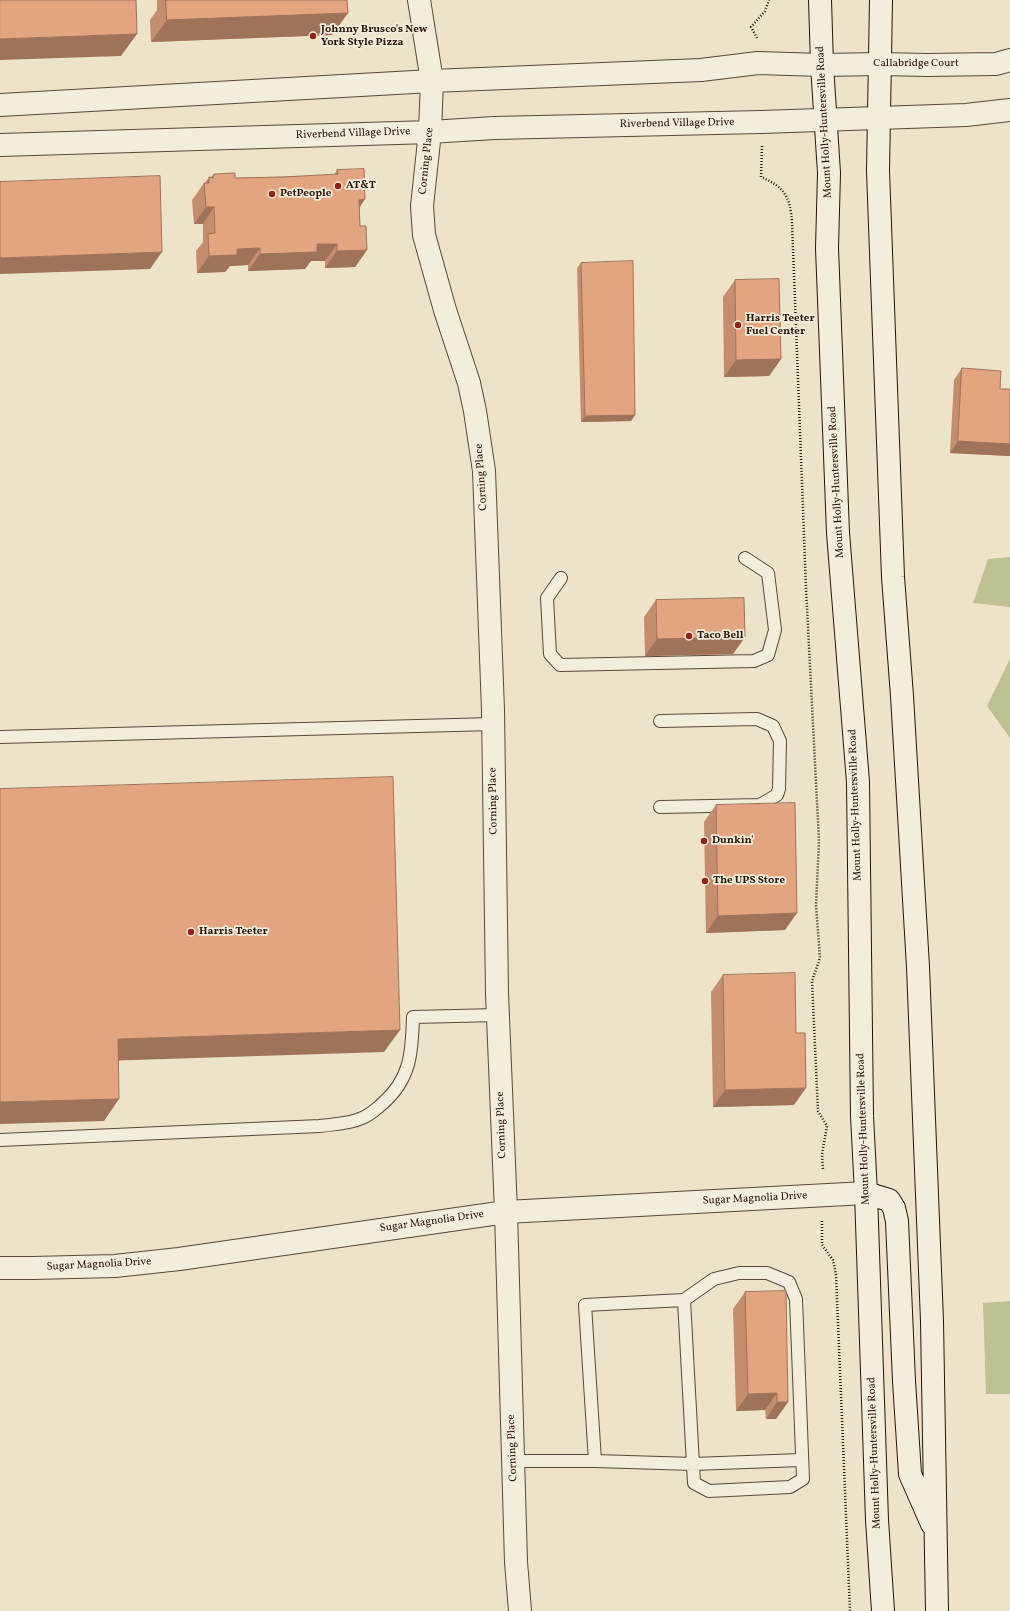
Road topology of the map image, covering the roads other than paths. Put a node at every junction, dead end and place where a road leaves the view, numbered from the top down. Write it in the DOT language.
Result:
graph roads {
  1 [pos="419,0"];
  2 [pos="820,0"];
  3 [pos="881,0"];
  4 [pos="1010,60"];
  5 [pos="880,64"];
  6 [pos="822,65"];
  7 [pos="432,81"];
  8 [pos="0,105"];
  9 [pos="1010,110"];
  10 [pos="878,118"];
  11 [pos="825,120"];
  12 [pos="430,132"];
  13 [pos="0,145"];
  14 [pos="745,558"];
  15 [pos="561,578"];
  16 [pos="660,720"];
  17 [pos="493,724"];
  18 [pos="0,737"];
  19 [pos="660,807"];
  20 [pos="498,1015"];
  21 [pos="0,1140"];
  22 [pos="866,1193"];
  23 [pos="506,1212"];
  24 [pos="0,1268"];
  25 [pos="684,1300"];
  26 [pos="801,1460"];
  27 [pos="513,1461"];
  28 [pos="595,1461"];
  29 [pos="693,1464"];
  30 [pos="936,1532"];
  31 [pos="520,1611"];
  32 [pos="883,1611"];
  33 [pos="937,1611"];
  1 -- 7 [label="street, Corning Place"];
  2 -- 6 [label="street, Mount Holly-Huntersville Road"];
  3 -- 5 [label="street"];
  4 -- 5 [label="street, Callabridge Court"];
  5 -- 6 [label="street, Callabridge Court"];
  5 -- 10 [label="street"];
  6 -- 7 [label="street"];
  6 -- 11 [label="street, Mount Holly-Huntersville Road"];
  7 -- 8 [label="street"];
  7 -- 12 [label="street, Corning Place"];
  9 -- 10 [label="street"];
  10 -- 11 [label="street"];
  10 -- 30 [label="street"];
  11 -- 12 [label="street, Riverbend Village Drive"];
  11 -- 22 [label="street, Mount Holly-Huntersville Road"];
  12 -- 13 [label="street, Riverbend Village Drive"];
  12 -- 17 [label="street, Corning Place"];
  14 -- 15 [label="lane"];
  16 -- 19 [label="lane"];
  17 -- 18 [label="lane"];
  17 -- 20 [label="street, Corning Place"];
  20 -- 21 [label="lane"];
  20 -- 23 [label="street, Corning Place"];
  22 -- 23 [label="street, Sugar Magnolia Drive"];
  22 -- 30 [label="street, Sugar Magnolia Drive"];
  22 -- 32 [label="street, Mount Holly-Huntersville Road"];
  23 -- 24 [label="street, Sugar Magnolia Drive"];
  23 -- 27 [label="street, Corning Place"];
  25 -- 26 [label="lane"];
  25 -- 28 [label="lane"];
  25 -- 29 [label="lane"];
  26 -- 29 [label="lane"];
  26 -- 29 [label="lane"];
  27 -- 28 [label="lane"];
  27 -- 31 [label="street, Corning Place"];
  28 -- 29 [label="lane"];
  30 -- 33 [label="street"];
}
